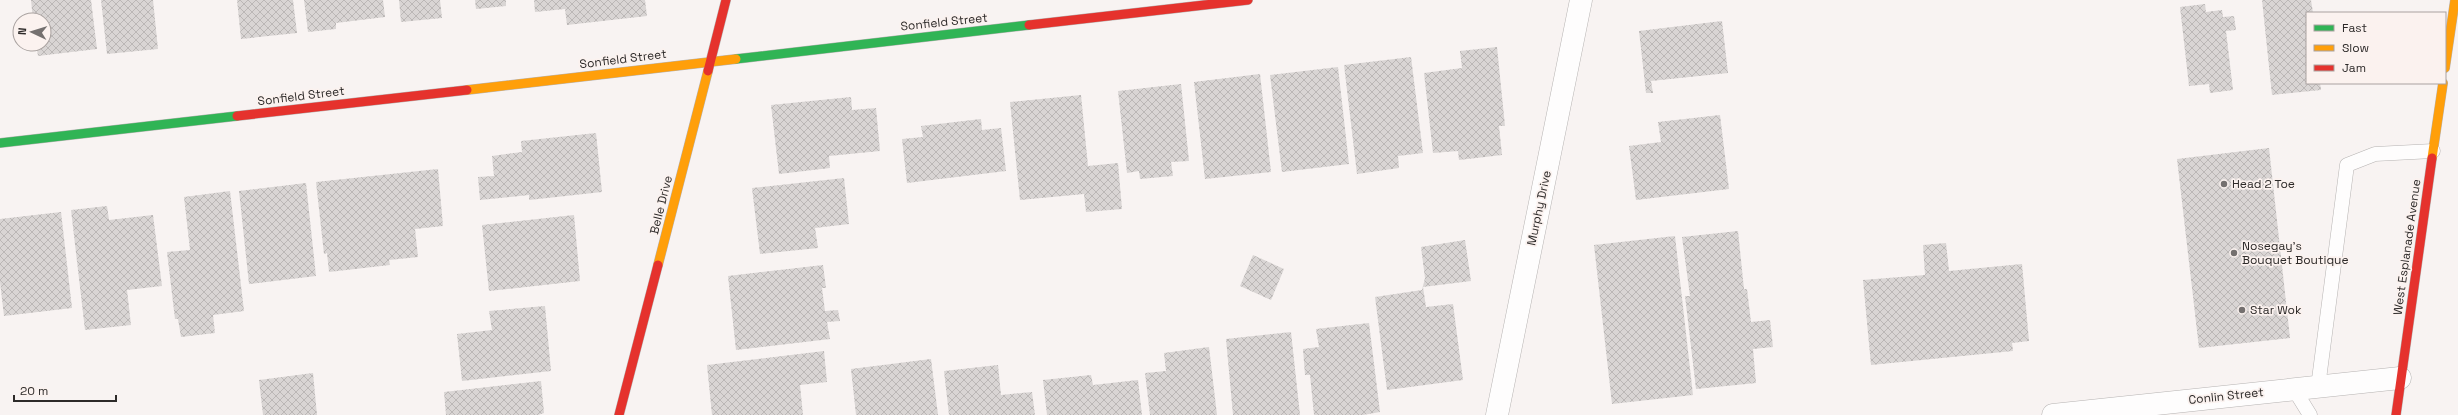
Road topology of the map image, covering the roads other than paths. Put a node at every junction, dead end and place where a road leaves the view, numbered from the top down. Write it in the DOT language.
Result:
graph roads {
  1 [pos="726,0"];
  2 [pos="1248,0"];
  3 [pos="1581,0"];
  4 [pos="2455,0"];
  5 [pos="710,61"];
  6 [pos="2446,61"];
  7 [pos="2443,84"];
  8 [pos="0,143"];
  9 [pos="2433,151"];
  10 [pos="2400,378"];
  11 [pos="2318,387"];
  12 [pos="2294,389"];
  13 [pos="619,415"];
  14 [pos="1497,415"];
  15 [pos="2053,415"];
  16 [pos="2310,415"];
  17 [pos="2396,415"];
  1 -- 5 [label="street, Belle Drive"];
  2 -- 5 [label="street, Sonfield Street"];
  3 -- 14 [label="street, Murphy Drive"];
  4 -- 6 [label="street"];
  5 -- 8 [label="street, Sonfield Street"];
  5 -- 13 [label="street, Belle Drive"];
  7 -- 9 [label="street, West Esplanade Avenue"];
  9 -- 10 [label="street, West Esplanade Avenue"];
  9 -- 11 [label="lane"];
  10 -- 11 [label="street, Conlin Street"];
  10 -- 17 [label="street, West Esplanade Avenue"];
  11 -- 12 [label="street, Conlin Street"];
  12 -- 15 [label="street, Conlin Street"];
  12 -- 16 [label="lane"];
}
